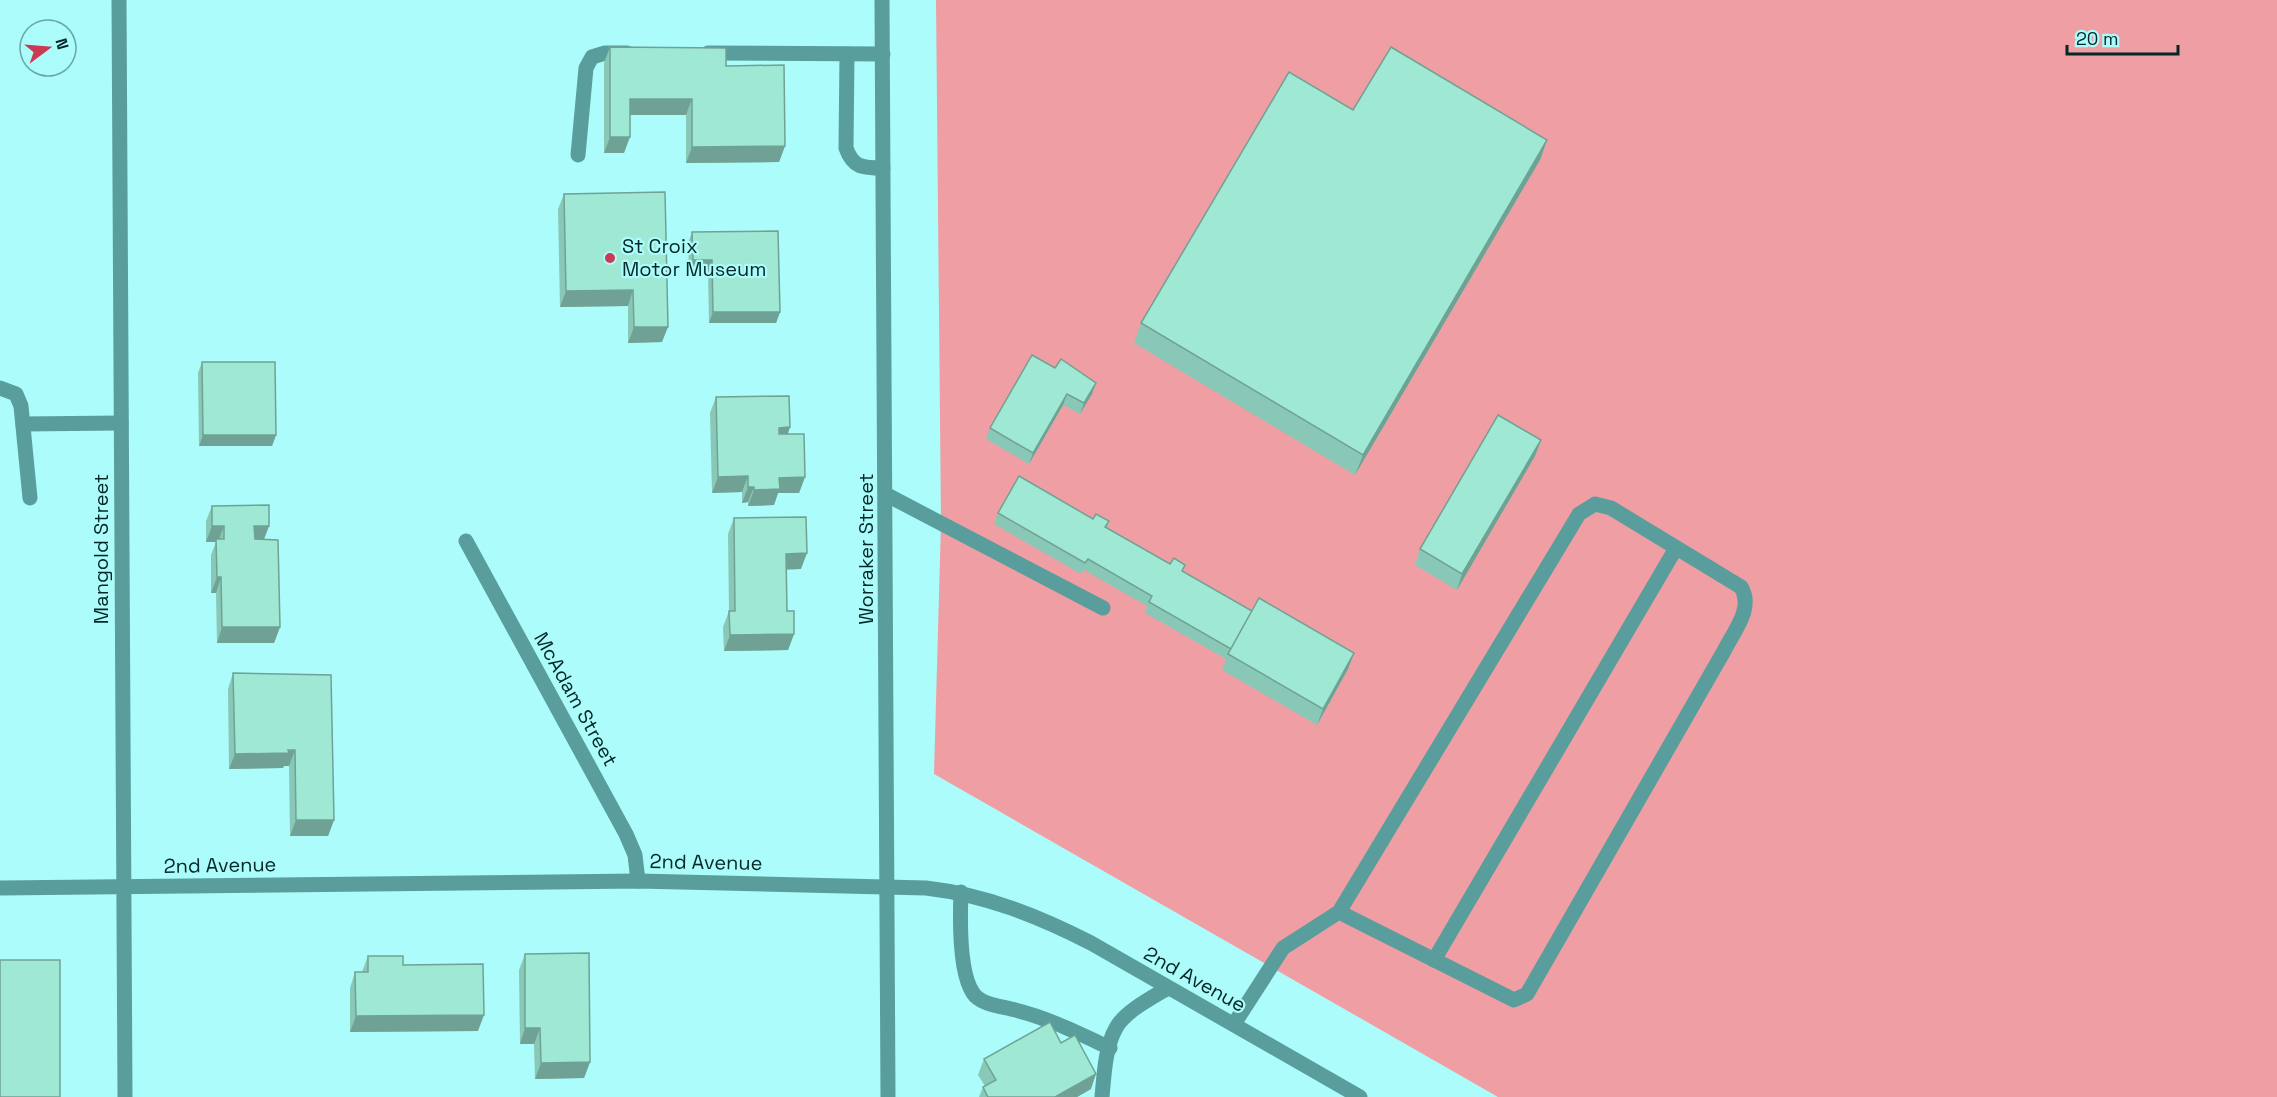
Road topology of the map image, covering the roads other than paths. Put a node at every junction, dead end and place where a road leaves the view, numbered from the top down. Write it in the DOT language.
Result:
graph roads {
  1 [pos="119,0"];
  2 [pos="882,0"];
  3 [pos="640,53"];
  4 [pos="698,53"];
  5 [pos="847,54"];
  6 [pos="883,54"];
  7 [pos="579,155"];
  8 [pos="883,168"];
  9 [pos="0,388"];
  10 [pos="121,423"];
  11 [pos="23,424"];
  12 [pos="887,495"];
  13 [pos="30,498"];
  14 [pos="466,542"];
  15 [pos="1676,548"];
  16 [pos="1103,608"];
  17 [pos="638,881"];
  18 [pos="123,887"];
  19 [pos="886,887"];
  20 [pos="0,888"];
  21 [pos="961,892"];
  22 [pos="1339,912"];
  23 [pos="1434,960"];
  24 [pos="1168,988"];
  25 [pos="1234,1024"];
  26 [pos="1110,1048"];
  27 [pos="125,1097"];
  28 [pos="888,1097"];
  29 [pos="1102,1097"];
  30 [pos="1360,1097"];
  1 -- 10 [label="street, Mangold Street"];
  2 -- 6 [label="street, Worraker Street"];
  3 -- 7 [label="street"];
  4 -- 5 [label="street"];
  5 -- 6 [label="street"];
  5 -- 8 [label="street"];
  6 -- 8 [label="street, Worraker Street"];
  8 -- 12 [label="street, Worraker Street"];
  9 -- 11 [label="street"];
  10 -- 11 [label="street"];
  10 -- 18 [label="street, Mangold Street"];
  11 -- 13 [label="street"];
  12 -- 16 [label="street"];
  12 -- 19 [label="street, Worraker Street"];
  14 -- 17 [label="street, McAdam Street"];
  15 -- 22 [label="street"];
  15 -- 23 [label="street"];
  15 -- 23 [label="street"];
  17 -- 18 [label="street, 2nd Avenue"];
  17 -- 19 [label="street, 2nd Avenue"];
  18 -- 20 [label="street, 2nd Avenue"];
  18 -- 27 [label="street, Mangold Street"];
  19 -- 21 [label="street, 2nd Avenue"];
  19 -- 28 [label="street, Worraker Street"];
  21 -- 24 [label="street, 2nd Avenue"];
  21 -- 26 [label="street"];
  22 -- 23 [label="street"];
  22 -- 25 [label="street"];
  24 -- 25 [label="street, 2nd Avenue"];
  24 -- 26 [label="street"];
  25 -- 30 [label="street, 2nd Avenue"];
  26 -- 29 [label="street"];
}
